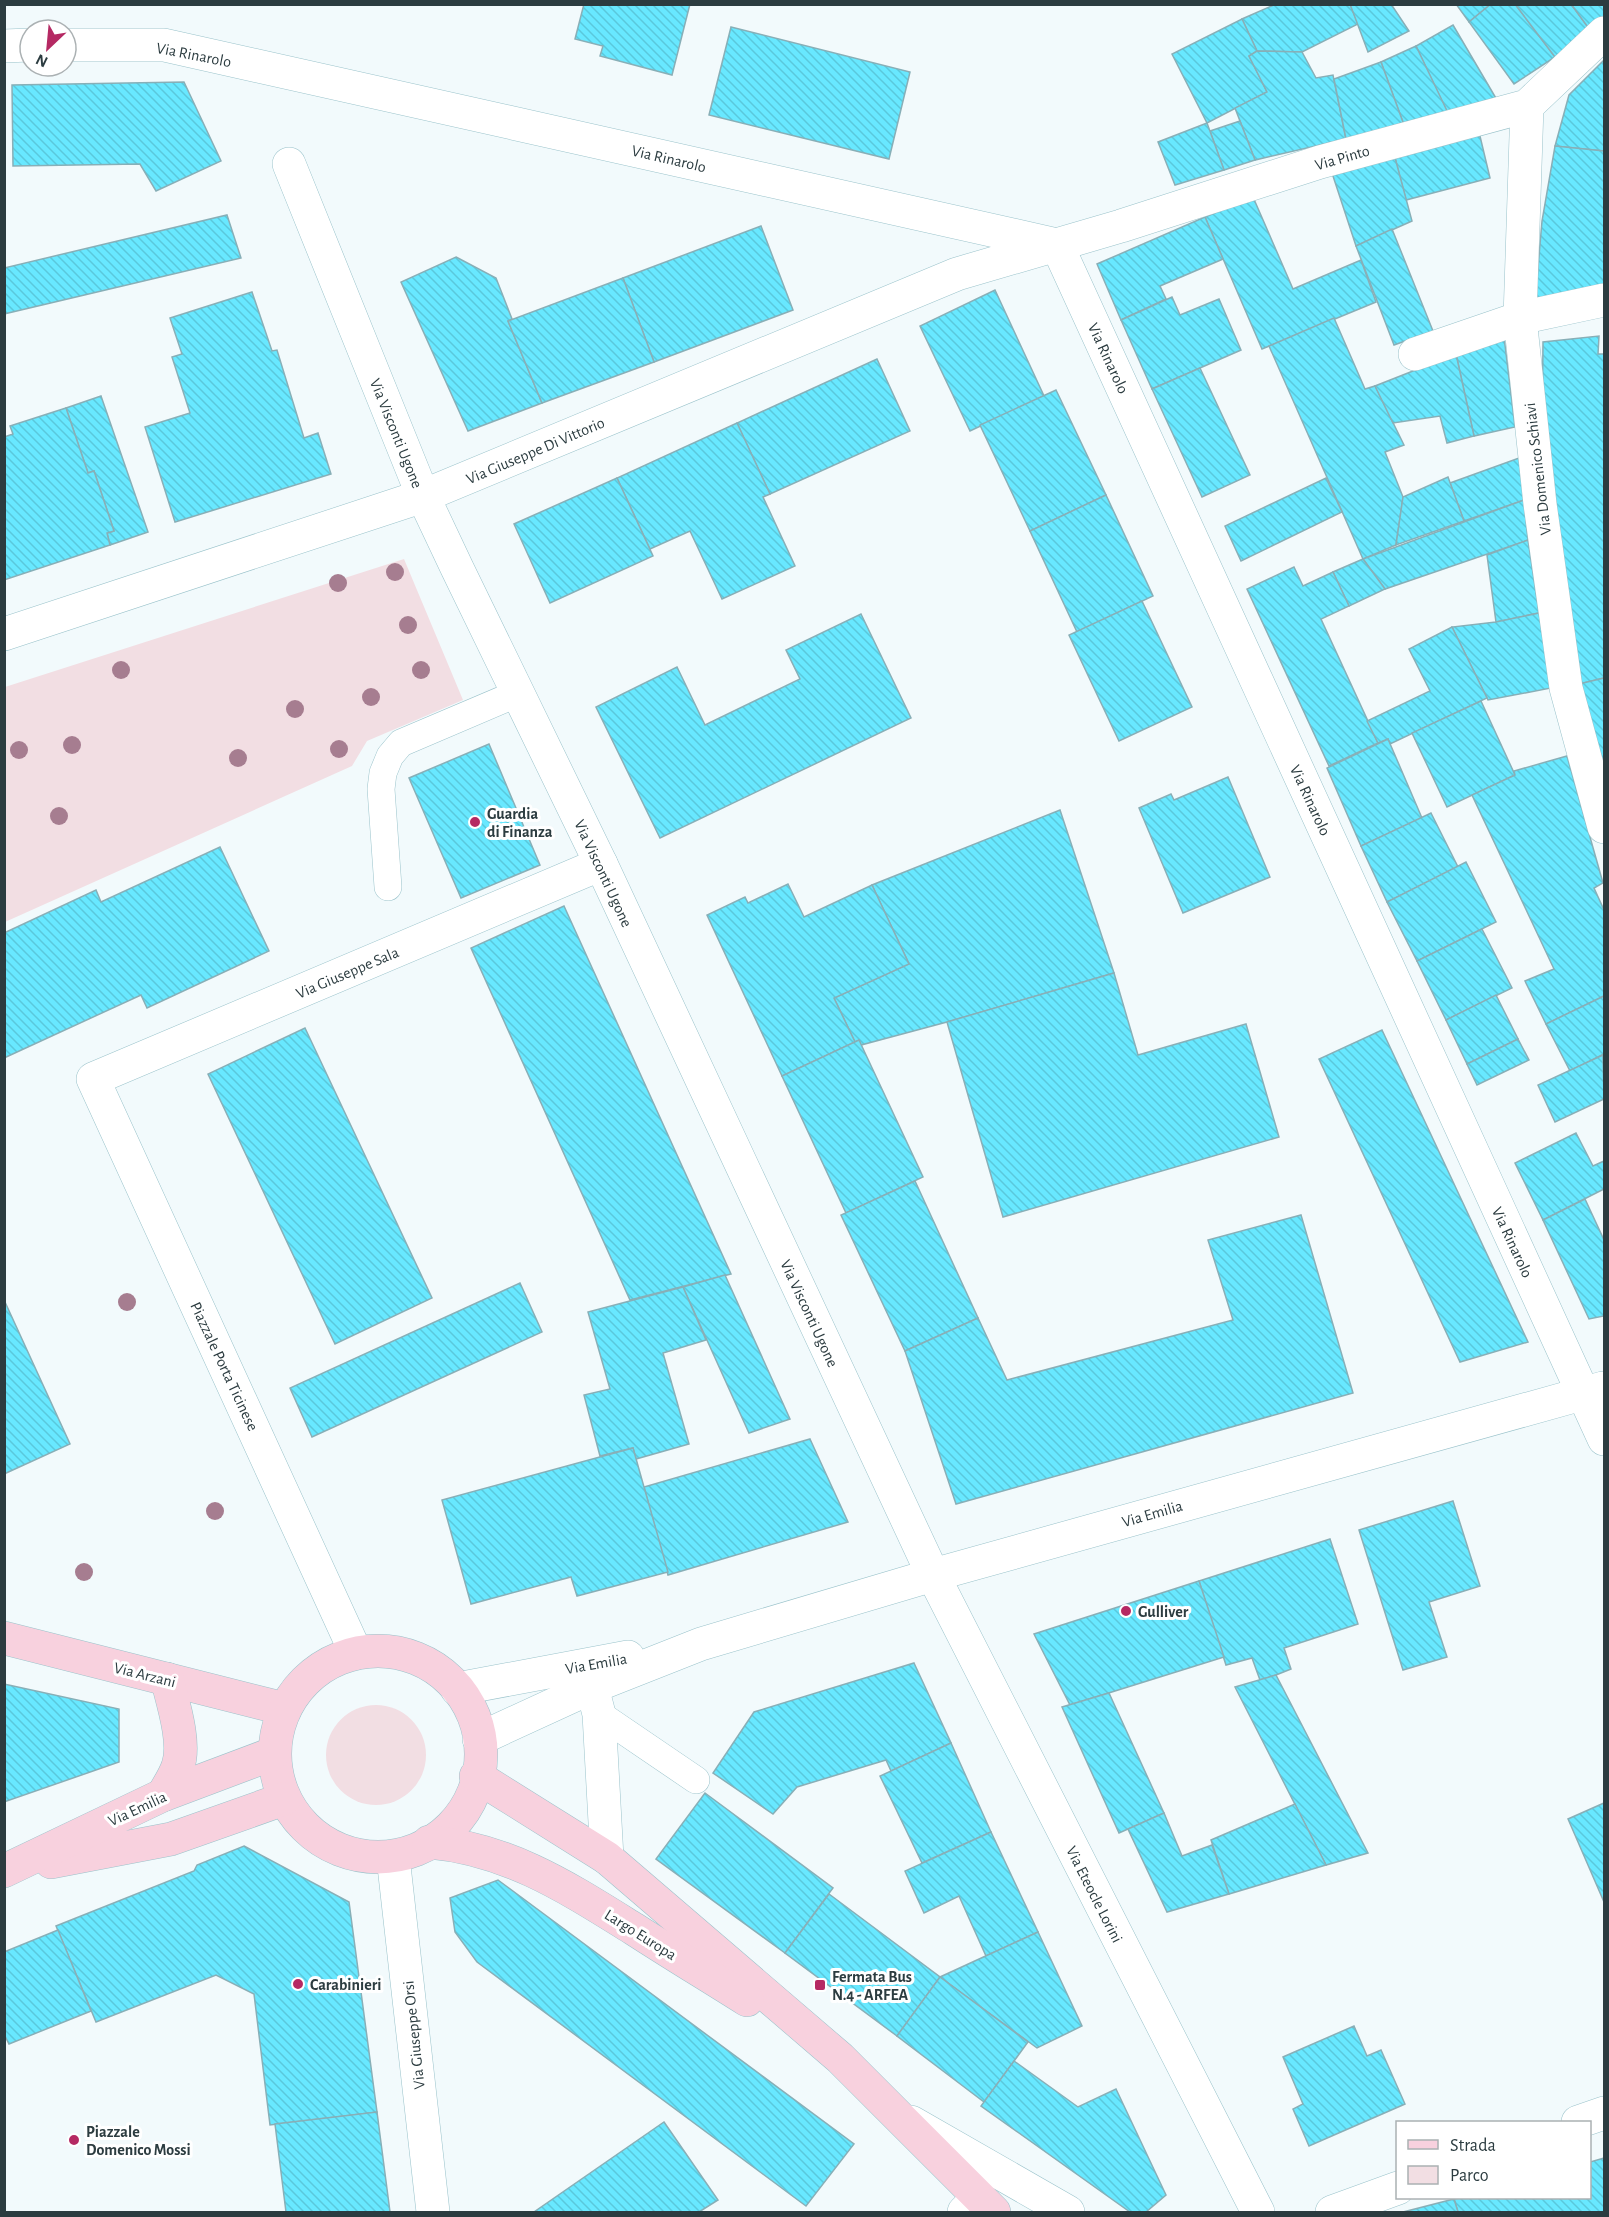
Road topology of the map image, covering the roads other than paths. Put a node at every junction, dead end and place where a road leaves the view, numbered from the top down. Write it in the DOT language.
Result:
graph roads {
  1 [pos="1605,33"];
  2 [pos="78,45"];
  3 [pos="1527,106"];
  4 [pos="289,164"];
  5 [pos="1057,245"];
  6 [pos="1605,300"];
  7 [pos="1520,318"];
  8 [pos="1415,354"];
  9 [pos="423,496"];
  10 [pos="4,634"];
  11 [pos="516,694"];
  12 [pos="1605,827"];
  13 [pos="601,864"];
  14 [pos="388,887"];
  15 [pos="93,1079"];
  16 [pos="1593,1390"];
  17 [pos="1605,1439"];
  18 [pos="933,1575"];
  19 [pos="4,1638"];
  20 [pos="700,1644"];
  21 [pos="356,1653"];
  22 [pos="167,1679"];
  23 [pos="457,1689"];
  24 [pos="596,1701"];
  25 [pos="285,1709"];
  26 [pos="479,1739"];
  27 [pos="272,1754"];
  28 [pos="476,1776"];
  29 [pos="696,1780"];
  30 [pos="163,1795"];
  31 [pos="285,1799"];
  32 [pos="429,1842"];
  33 [pos="393,1857"];
  34 [pos="607,1858"];
  35 [pos="5,1871"];
  36 [pos="840,2058"];
  37 [pos="895,2113"];
  38 [pos="1605,2113"];
  39 [pos="1581,2121"];
  40 [pos="1396,2189"];
  41 [pos="979,2207"];
  42 [pos="433,2212"];
  43 [pos="1068,2212"];
  44 [pos="1258,2212"];
  45 [pos="1332,2212"];
  1 -- 3 [label="street, Via Pinto"];
  2 -- 5 [label="street, Via Rinarolo"];
  3 -- 5 [label="street, Via Pinto"];
  3 -- 7 [label="street, Via Domenico Schiavi"];
  4 -- 9 [label="street, Via Visconti Ugone"];
  5 -- 9 [label="street, Via Giuseppe Di Vittorio"];
  5 -- 16 [label="street, Via Rinarolo"];
  6 -- 7 [label="street"];
  7 -- 8 [label="street"];
  7 -- 12 [label="street, Via Domenico Schiavi"];
  9 -- 10 [label="street, Via Giuseppe Di Vittorio"];
  9 -- 11 [label="street, Via Visconti Ugone"];
  11 -- 13 [label="street, Via Visconti Ugone"];
  11 -- 14 [label="lane"];
  13 -- 15 [label="street, Via Giuseppe Sala"];
  13 -- 18 [label="street, Via Visconti Ugone"];
  15 -- 21 [label="street, Piazzale Porta Ticinese"];
  16 -- 17 [label="street, Via Rinarolo"];
  16 -- 18 [label="street, Via Emilia"];
  18 -- 20 [label="street, Via Emilia"];
  18 -- 44 [label="street, Via Eteocle Lorini"];
  19 -- 22 [label="street, Via Arzani"];
  20 -- 23 [label="street, Via Emilia"];
  20 -- 24 [label="street, Via Emilia"];
  21 -- 23 [label="street"];
  21 -- 25 [label="street"];
  22 -- 25 [label="street, Via Arzani"];
  22 -- 30 [label="street"];
  23 -- 26 [label="street"];
  24 -- 26 [label="street, Via Emilia"];
  24 -- 29 [label="lane"];
  24 -- 34 [label="street"];
  25 -- 27 [label="street"];
  26 -- 28 [label="street"];
  27 -- 30 [label="street, Via Emilia"];
  27 -- 31 [label="street"];
  28 -- 32 [label="street"];
  28 -- 34 [label="street, Largo Europa"];
  30 -- 35 [label="street, Via Emilia"];
  31 -- 33 [label="street"];
  31 -- 35 [label="street, Via Emilia"];
  32 -- 33 [label="street"];
  32 -- 36 [label="street, Largo Europa"];
  33 -- 42 [label="street, Via Giuseppe Orsi"];
  34 -- 36 [label="street, Largo Europa"];
  36 -- 37 [label="street, Largo Europa"];
  37 -- 41 [label="street, Largo Europa"];
  37 -- 43 [label="street, Largo Europa"];
  38 -- 39 [label="street"];
  40 -- 45 [label="street"];
}
